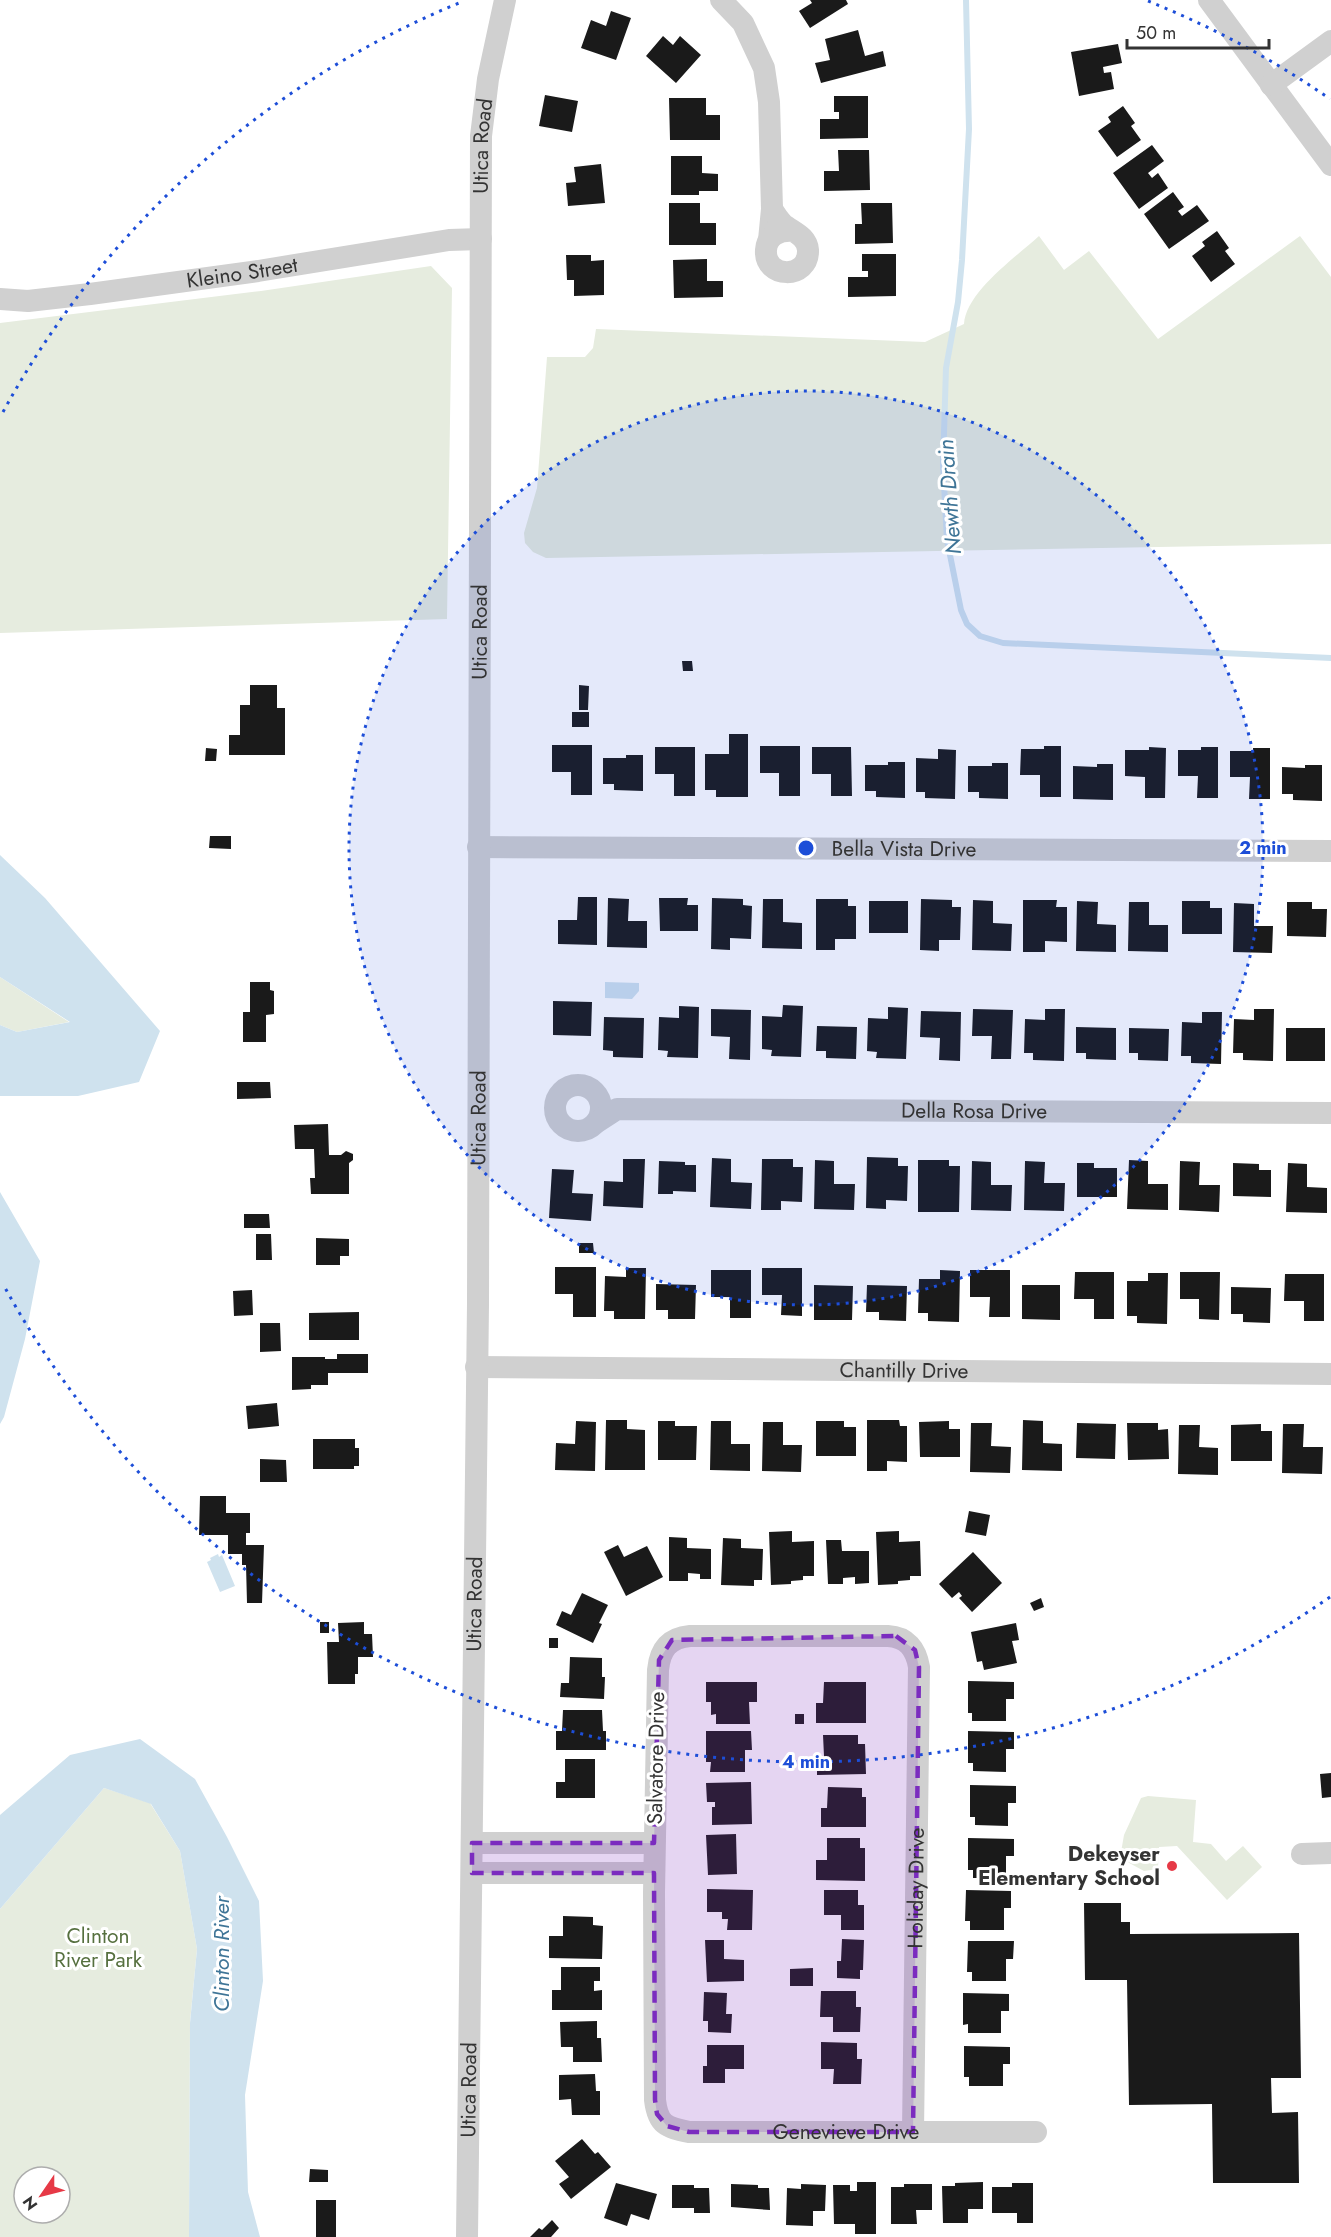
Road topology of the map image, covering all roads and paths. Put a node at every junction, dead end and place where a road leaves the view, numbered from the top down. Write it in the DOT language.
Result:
graph roads {
  1 [pos="505,0"];
  2 [pos="721,0"];
  3 [pos="1209,0"];
  4 [pos="1331,41"];
  5 [pos="1271,85"];
  6 [pos="1331,165"];
  7 [pos="772,209"];
  8 [pos="793,231"];
  9 [pos="481,238"];
  10 [pos="769,240"];
  11 [pos="1,297"];
  12 [pos="478,847"];
  13 [pos="1331,851"];
  14 [pos="596,1093"];
  15 [pos="617,1109"];
  16 [pos="1331,1113"];
  17 [pos="597,1122"];
  18 [pos="476,1367"];
  19 [pos="1331,1374"];
  20 [pos="910,1645"];
  21 [pos="472,1843"];
  22 [pos="654,1844"];
  23 [pos="1331,1853"];
  24 [pos="1302,1854"];
  25 [pos="472,1873"];
  26 [pos="654,1873"];
  27 [pos="660,2121"];
  28 [pos="913,2132"];
  29 [pos="1036,2132"];
  30 [pos="467,2237"];
  1 -- 9 [label="street, Utica Road"];
  2 -- 7 [label="street"];
  3 -- 5 [label="street"];
  4 -- 5 [label="street"];
  5 -- 6 [label="street"];
  7 -- 8 [label="street"];
  7 -- 10 [label="street"];
  8 -- 10 [label="street"];
  8 -- 10 [label="street"];
  9 -- 11 [label="street, Kleino Street"];
  9 -- 12 [label="street, Utica Road"];
  12 -- 13 [label="street, Bella Vista Drive"];
  12 -- 18 [label="street, Utica Road"];
  14 -- 15 [label="street"];
  14 -- 17 [label="street"];
  14 -- 17 [label="street"];
  15 -- 16 [label="street, Della Rosa Drive"];
  15 -- 17 [label="street"];
  18 -- 19 [label="street, Chantilly Drive"];
  18 -- 21 [label="street, Utica Road"];
  20 -- 22 [label="street, Salvatore Drive"];
  20 -- 28 [label="street, Holiday Drive"];
  21 -- 22 [label="street"];
  21 -- 25 [label="street, Utica Road"];
  22 -- 26 [label="street, Salvatore Drive"];
  23 -- 24 [label="street"];
  25 -- 26 [label="street"];
  25 -- 30 [label="street, Utica Road"];
  26 -- 27 [label="street, Salvatore Drive"];
  27 -- 28 [label="street, Genevieve Drive"];
  28 -- 29 [label="street, Genevieve Drive"];
}
